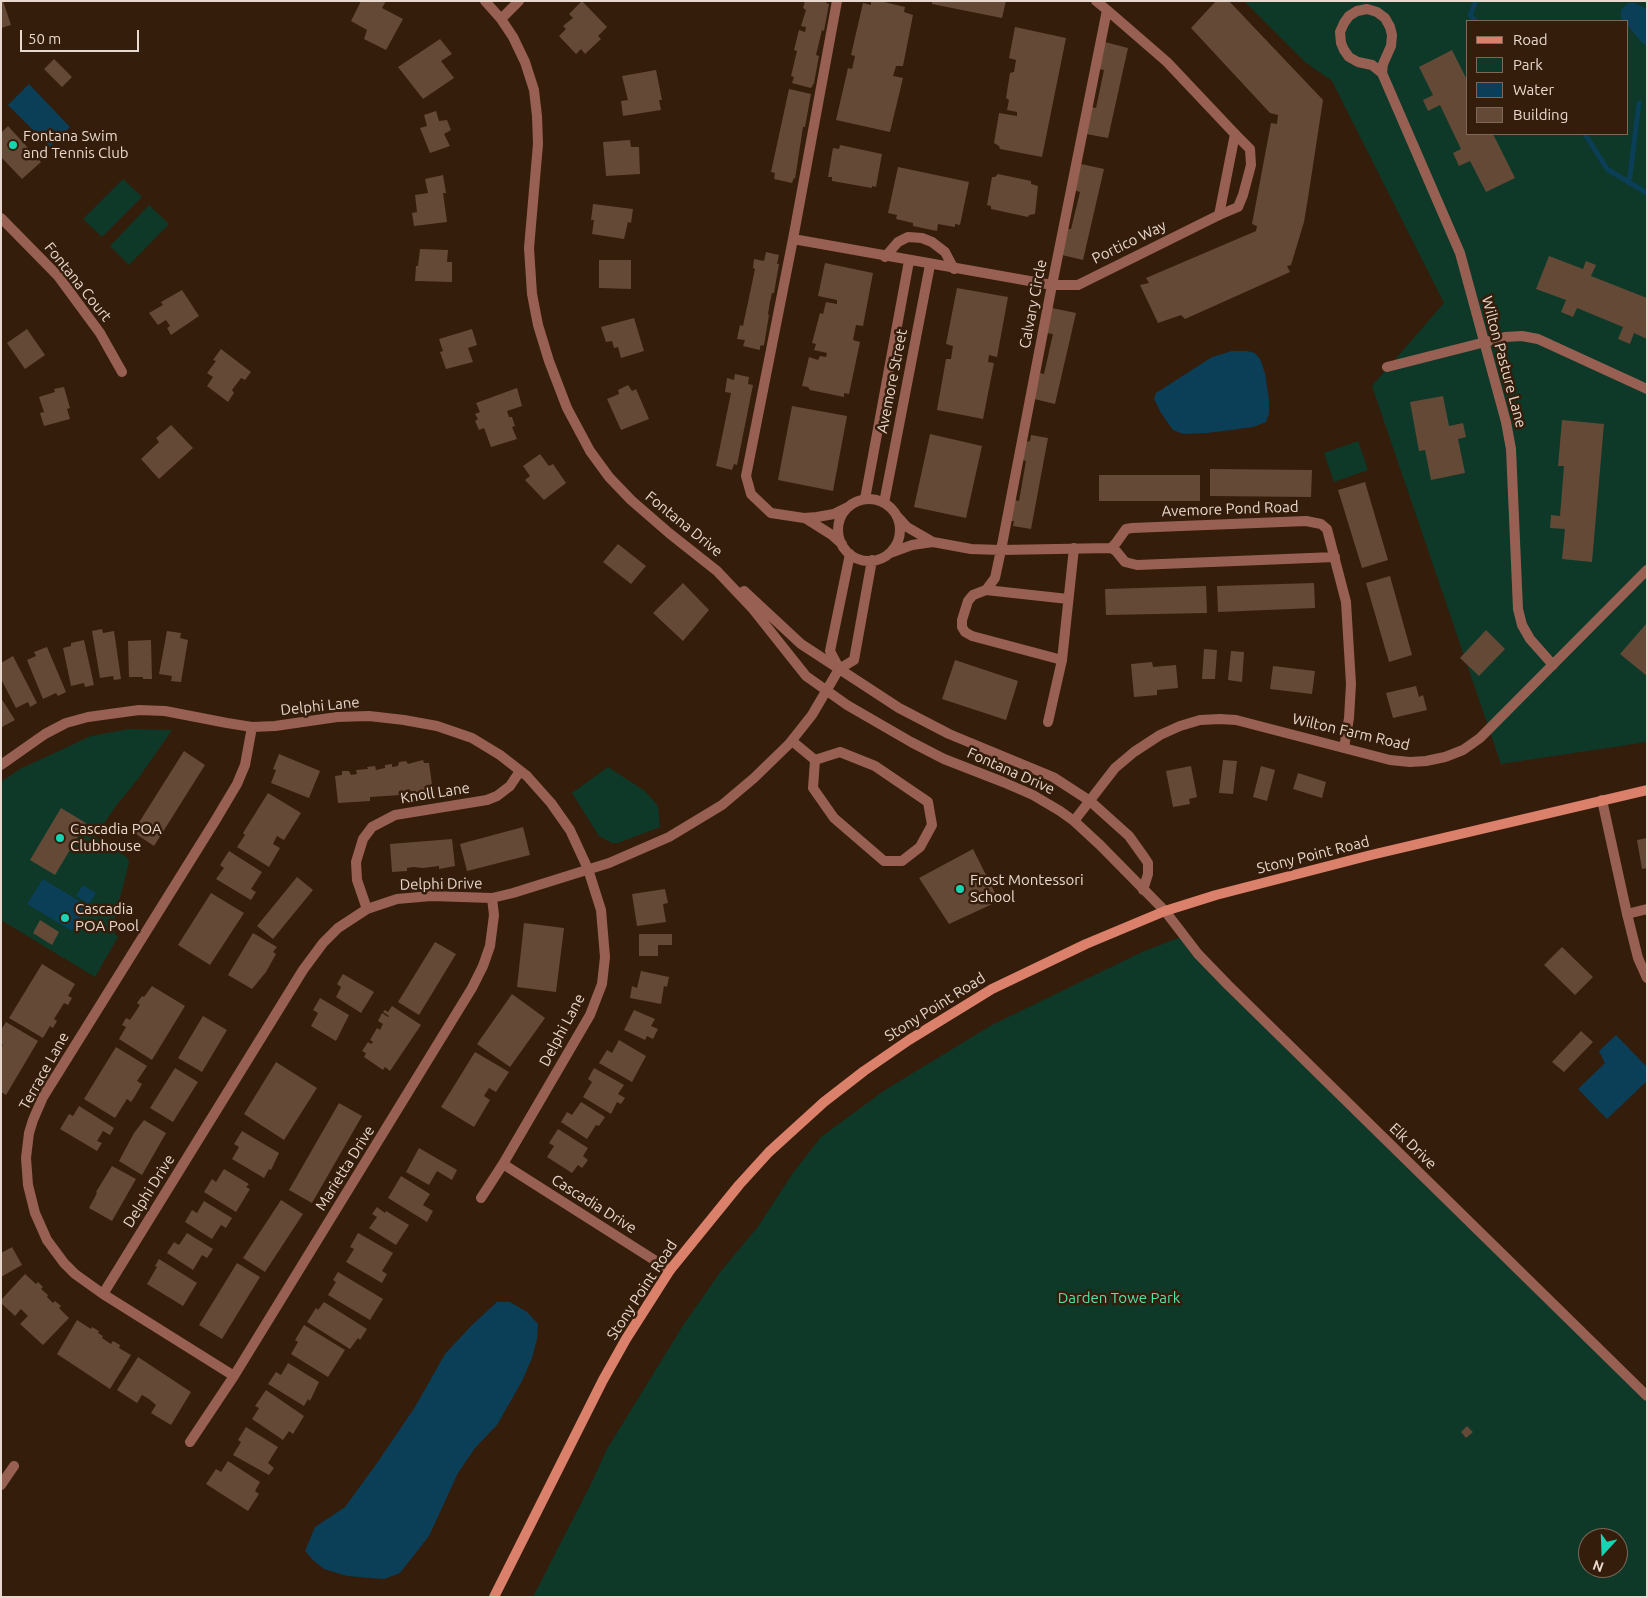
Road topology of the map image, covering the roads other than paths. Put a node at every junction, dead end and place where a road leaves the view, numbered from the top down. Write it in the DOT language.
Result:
graph roads {
  1 [pos="485,1"];
  2 [pos="519,1"];
  3 [pos="837,1"];
  4 [pos="1101,4"];
  5 [pos="501,19"];
  6 [pos="1382,73"];
  7 [pos="1236,134"];
  8 [pos="1219,215"];
  9 [pos="1,218"];
  10 [pos="793,239"];
  11 [pos="885,257"];
  12 [pos="909,261"];
  13 [pos="930,264"];
  14 [pos="954,269"];
  15 [pos="1052,286"];
  16 [pos="1485,342"];
  17 [pos="1387,367"];
  18 [pos="122,372"];
  19 [pos="1647,390"];
  20 [pos="865,500"];
  21 [pos="884,503"];
  22 [pos="848,507"];
  23 [pos="897,516"];
  24 [pos="804,518"];
  25 [pos="932,542"];
  26 [pos="1074,548"];
  27 [pos="1111,548"];
  28 [pos="847,550"];
  29 [pos="1001,550"];
  30 [pos="887,554"];
  31 [pos="1335,557"];
  32 [pos="872,560"];
  33 [pos="1647,570"];
  34 [pos="718,571"];
  35 [pos="986,590"];
  36 [pos="1068,599"];
  37 [pos="1062,660"];
  38 [pos="1553,665"];
  39 [pos="839,669"];
  40 [pos="827,691"];
  41 [pos="1048,722"];
  42 [pos="252,727"];
  43 [pos="792,741"];
  44 [pos="1344,748"];
  45 [pos="815,760"];
  46 [pos="1,765"];
  47 [pos="520,771"];
  48 [pos="1647,790"];
  49 [pos="1602,800"];
  50 [pos="1090,801"];
  51 [pos="1074,821"];
  52 [pos="588,869"];
  53 [pos="1143,890"];
  54 [pos="492,898"];
  55 [pos="367,909"];
  56 [pos="1647,910"];
  57 [pos="1165,911"];
  58 [pos="1628,914"];
  59 [pos="1643,956"];
  60 [pos="1647,978"];
  61 [pos="503,1164"];
  62 [pos="481,1198"];
  63 [pos="670,1270"];
  64 [pos="103,1294"];
  65 [pos="234,1376"];
  66 [pos="1647,1396"];
  67 [pos="190,1442"];
  68 [pos="14,1466"];
  69 [pos="1,1485"];
  70 [pos="494,1597"];
  1 -- 5 [label="street, Fontana Drive"];
  2 -- 5 [label="street"];
  3 -- 10 [label="street"];
  4 -- 7 [label="street"];
  4 -- 15 [label="street, Calvary Circle"];
  5 -- 34 [label="street, Fontana Drive"];
  6 -- 6 [label="street"];
  6 -- 16 [label="street, Wilton Pasture Lane"];
  7 -- 8 [label="street"];
  7 -- 8 [label="street, Portico Way"];
  8 -- 15 [label="street, Portico Way"];
  9 -- 18 [label="street, Fontana Court"];
  10 -- 11 [label="street, Portico Way"];
  10 -- 24 [label="street"];
  11 -- 12 [label="street, Portico Way"];
  11 -- 14 [label="street"];
  12 -- 13 [label="street, Portico Way"];
  12 -- 20 [label="street, Avemore Street"];
  13 -- 14 [label="street, Portico Way"];
  13 -- 21 [label="street, Avemore Street"];
  14 -- 15 [label="street, Portico Way"];
  15 -- 29 [label="street, Calvary Circle"];
  16 -- 17 [label="street"];
  16 -- 19 [label="street"];
  16 -- 38 [label="street, Wilton Pasture Lane"];
  20 -- 21 [label="street"];
  20 -- 22 [label="street"];
  21 -- 23 [label="street"];
  22 -- 24 [label="street"];
  22 -- 28 [label="street"];
  23 -- 25 [label="street"];
  23 -- 30 [label="street"];
  24 -- 28 [label="street"];
  25 -- 29 [label="street"];
  25 -- 30 [label="street"];
  26 -- 27 [label="street"];
  26 -- 29 [label="street"];
  26 -- 36 [label="street"];
  27 -- 31 [label="street"];
  27 -- 31 [label="street, Avemore Pond Road"];
  28 -- 32 [label="street"];
  28 -- 39 [label="street"];
  29 -- 35 [label="street, Calvary Circle"];
  30 -- 32 [label="street"];
  31 -- 44 [label="street, Avemore Pond Road"];
  32 -- 39 [label="street"];
  33 -- 38 [label="street, Wilton Farm Road"];
  34 -- 39 [label="street"];
  34 -- 40 [label="street, Fontana Drive"];
  35 -- 36 [label="street"];
  35 -- 37 [label="street"];
  36 -- 37 [label="street"];
  37 -- 41 [label="street"];
  38 -- 44 [label="street, Wilton Farm Road"];
  39 -- 40 [label="street"];
  39 -- 50 [label="street"];
  40 -- 43 [label="street, Delphi Drive"];
  40 -- 51 [label="street, Fontana Drive"];
  42 -- 46 [label="street, Delphi Lane"];
  42 -- 47 [label="street, Delphi Lane"];
  42 -- 64 [label="street, Terrace Lane"];
  43 -- 45 [label="street"];
  43 -- 52 [label="street, Delphi Drive"];
  44 -- 50 [label="street, Wilton Farm Road"];
  45 -- 45 [label="street"];
  47 -- 52 [label="street, Delphi Lane"];
  47 -- 55 [label="street, Knoll Lane"];
  48 -- 49 [label="main road, Stony Point Road"];
  49 -- 57 [label="main road, Stony Point Road"];
  49 -- 58 [label="street"];
  50 -- 51 [label="street, Wilton Farm Road"];
  50 -- 53 [label="street"];
  51 -- 53 [label="street, Fontana Drive"];
  52 -- 54 [label="street, Delphi Drive"];
  52 -- 61 [label="street, Delphi Lane"];
  53 -- 57 [label="street, Elk Drive"];
  54 -- 55 [label="street, Delphi Drive"];
  54 -- 65 [label="street, Marietta Drive"];
  55 -- 64 [label="street, Delphi Drive"];
  56 -- 58 [label="street"];
  57 -- 63 [label="main road, Stony Point Road"];
  57 -- 66 [label="street, Elk Drive"];
  58 -- 59 [label="street"];
  59 -- 60 [label="street"];
  61 -- 62 [label="street, Delphi Lane"];
  61 -- 63 [label="street, Cascadia Drive"];
  63 -- 70 [label="main road, Stony Point Road"];
  64 -- 65 [label="street, Terrace Lane"];
  65 -- 67 [label="street, Marietta Drive"];
  68 -- 69 [label="street"];
}
